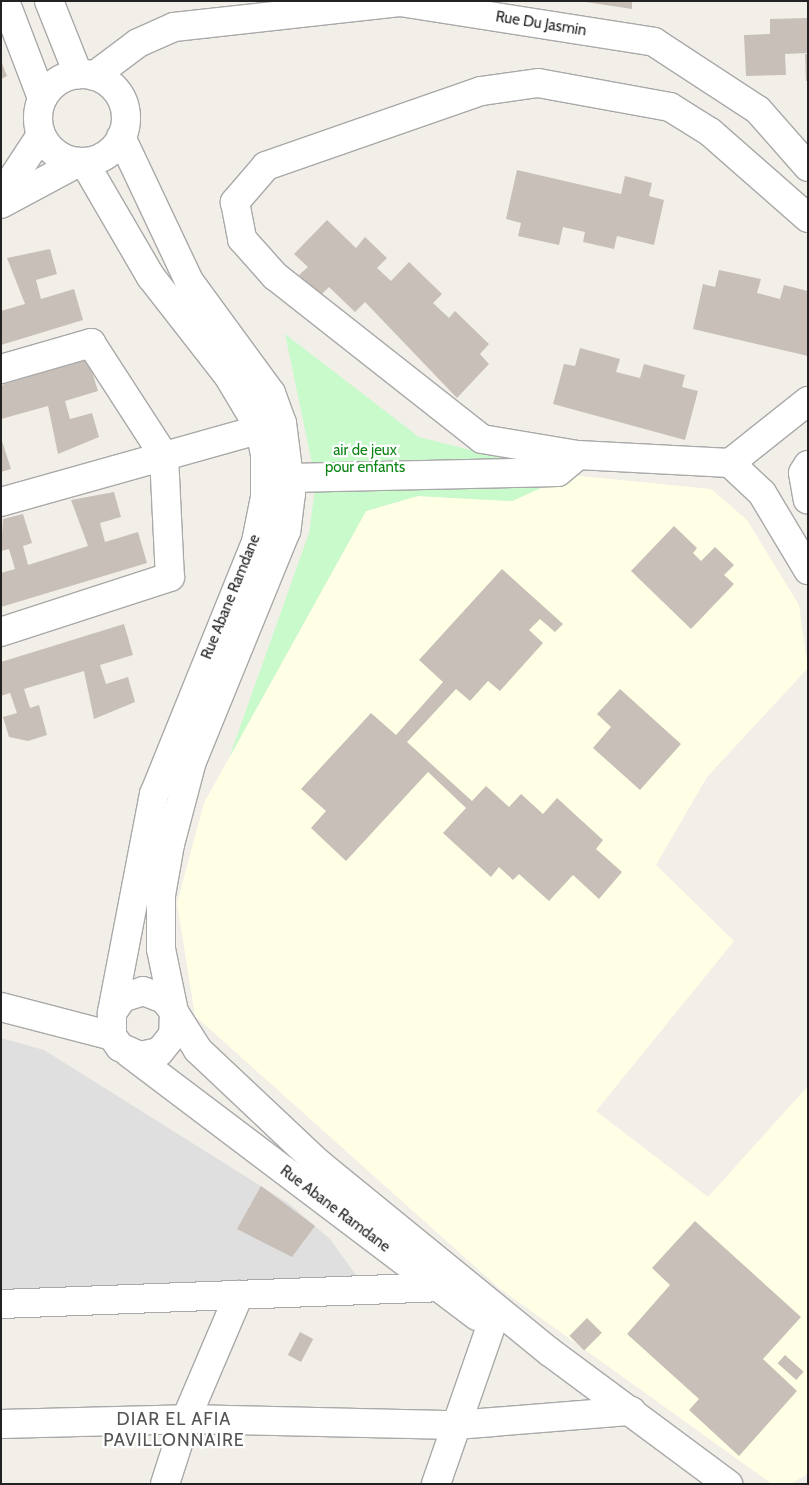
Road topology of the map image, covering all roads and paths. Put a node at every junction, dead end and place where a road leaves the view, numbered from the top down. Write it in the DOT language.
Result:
graph roads {
  1 [pos="5,1"];
  2 [pos="49,1"];
  3 [pos="400,2"];
  4 [pos="86,75"];
  5 [pos="42,98"];
  6 [pos="41,135"];
  7 [pos="122,137"];
  8 [pos="81,162"];
  9 [pos="808,167"];
  10 [pos="1,196"];
  11 [pos="1,204"];
  12 [pos="808,218"];
  13 [pos="1,369"];
  14 [pos="808,401"];
  15 [pos="260,429"];
  16 [pos="578,455"];
  17 [pos="164,456"];
  18 [pos="730,463"];
  19 [pos="808,465"];
  20 [pos="290,478"];
  21 [pos="808,500"];
  22 [pos="1,502"];
  23 [pos="808,570"];
  24 [pos="1,632"];
  25 [pos="1,1007"];
  26 [pos="174,1012"];
  27 [pos="118,1034"];
  28 [pos="438,1287"];
  29 [pos="239,1295"];
  30 [pos="1,1304"];
  31 [pos="491,1326"];
  32 [pos="550,1352"];
  33 [pos="631,1411"];
  34 [pos="186,1419"];
  35 [pos="1,1424"];
  36 [pos="456,1426"];
  37 [pos="165,1484"];
  38 [pos="436,1484"];
  39 [pos="728,1484"];
  1 -- 5 [label="street"];
  2 -- 4 [label="street"];
  3 -- 4 [label="street, Rue Du Jasmin"];
  3 -- 9 [label="street, Rue Du Jasmin"];
  4 -- 5 [label="street"];
  4 -- 7 [label="street"];
  5 -- 6 [label="street"];
  6 -- 8 [label="street"];
  6 -- 10 [label="street"];
  7 -- 8 [label="street"];
  7 -- 20 [label="street"];
  8 -- 11 [label="street"];
  8 -- 15 [label="street, Rue Abane Ramdane"];
  12 -- 16 [label="street"];
  13 -- 17 [label="street"];
  14 -- 18 [label="street"];
  15 -- 17 [label="street"];
  15 -- 27 [label="street, Rue Abane Ramdane"];
  16 -- 18 [label="street"];
  16 -- 20 [label="street"];
  17 -- 22 [label="street"];
  17 -- 24 [label="street"];
  18 -- 23 [label="street"];
  19 -- 21 [label="street"];
  20 -- 26 [label="street"];
  25 -- 27 [label="street"];
  26 -- 27 [label="street"];
  26 -- 27 [label="street"];
  26 -- 32 [label="street"];
  27 -- 28 [label="street, Rue Abane Ramdane"];
  28 -- 29 [label="street"];
  28 -- 31 [label="street, Rue Abane Ramdane"];
  29 -- 30 [label="street"];
  29 -- 34 [label="street"];
  31 -- 32 [label="street, Rue Abane Ramdane"];
  31 -- 36 [label="street"];
  32 -- 33 [label="street"];
  33 -- 36 [label="street"];
  33 -- 39 [label="street"];
  34 -- 35 [label="street"];
  34 -- 36 [label="street"];
  34 -- 37 [label="street"];
  36 -- 38 [label="street"];
}
